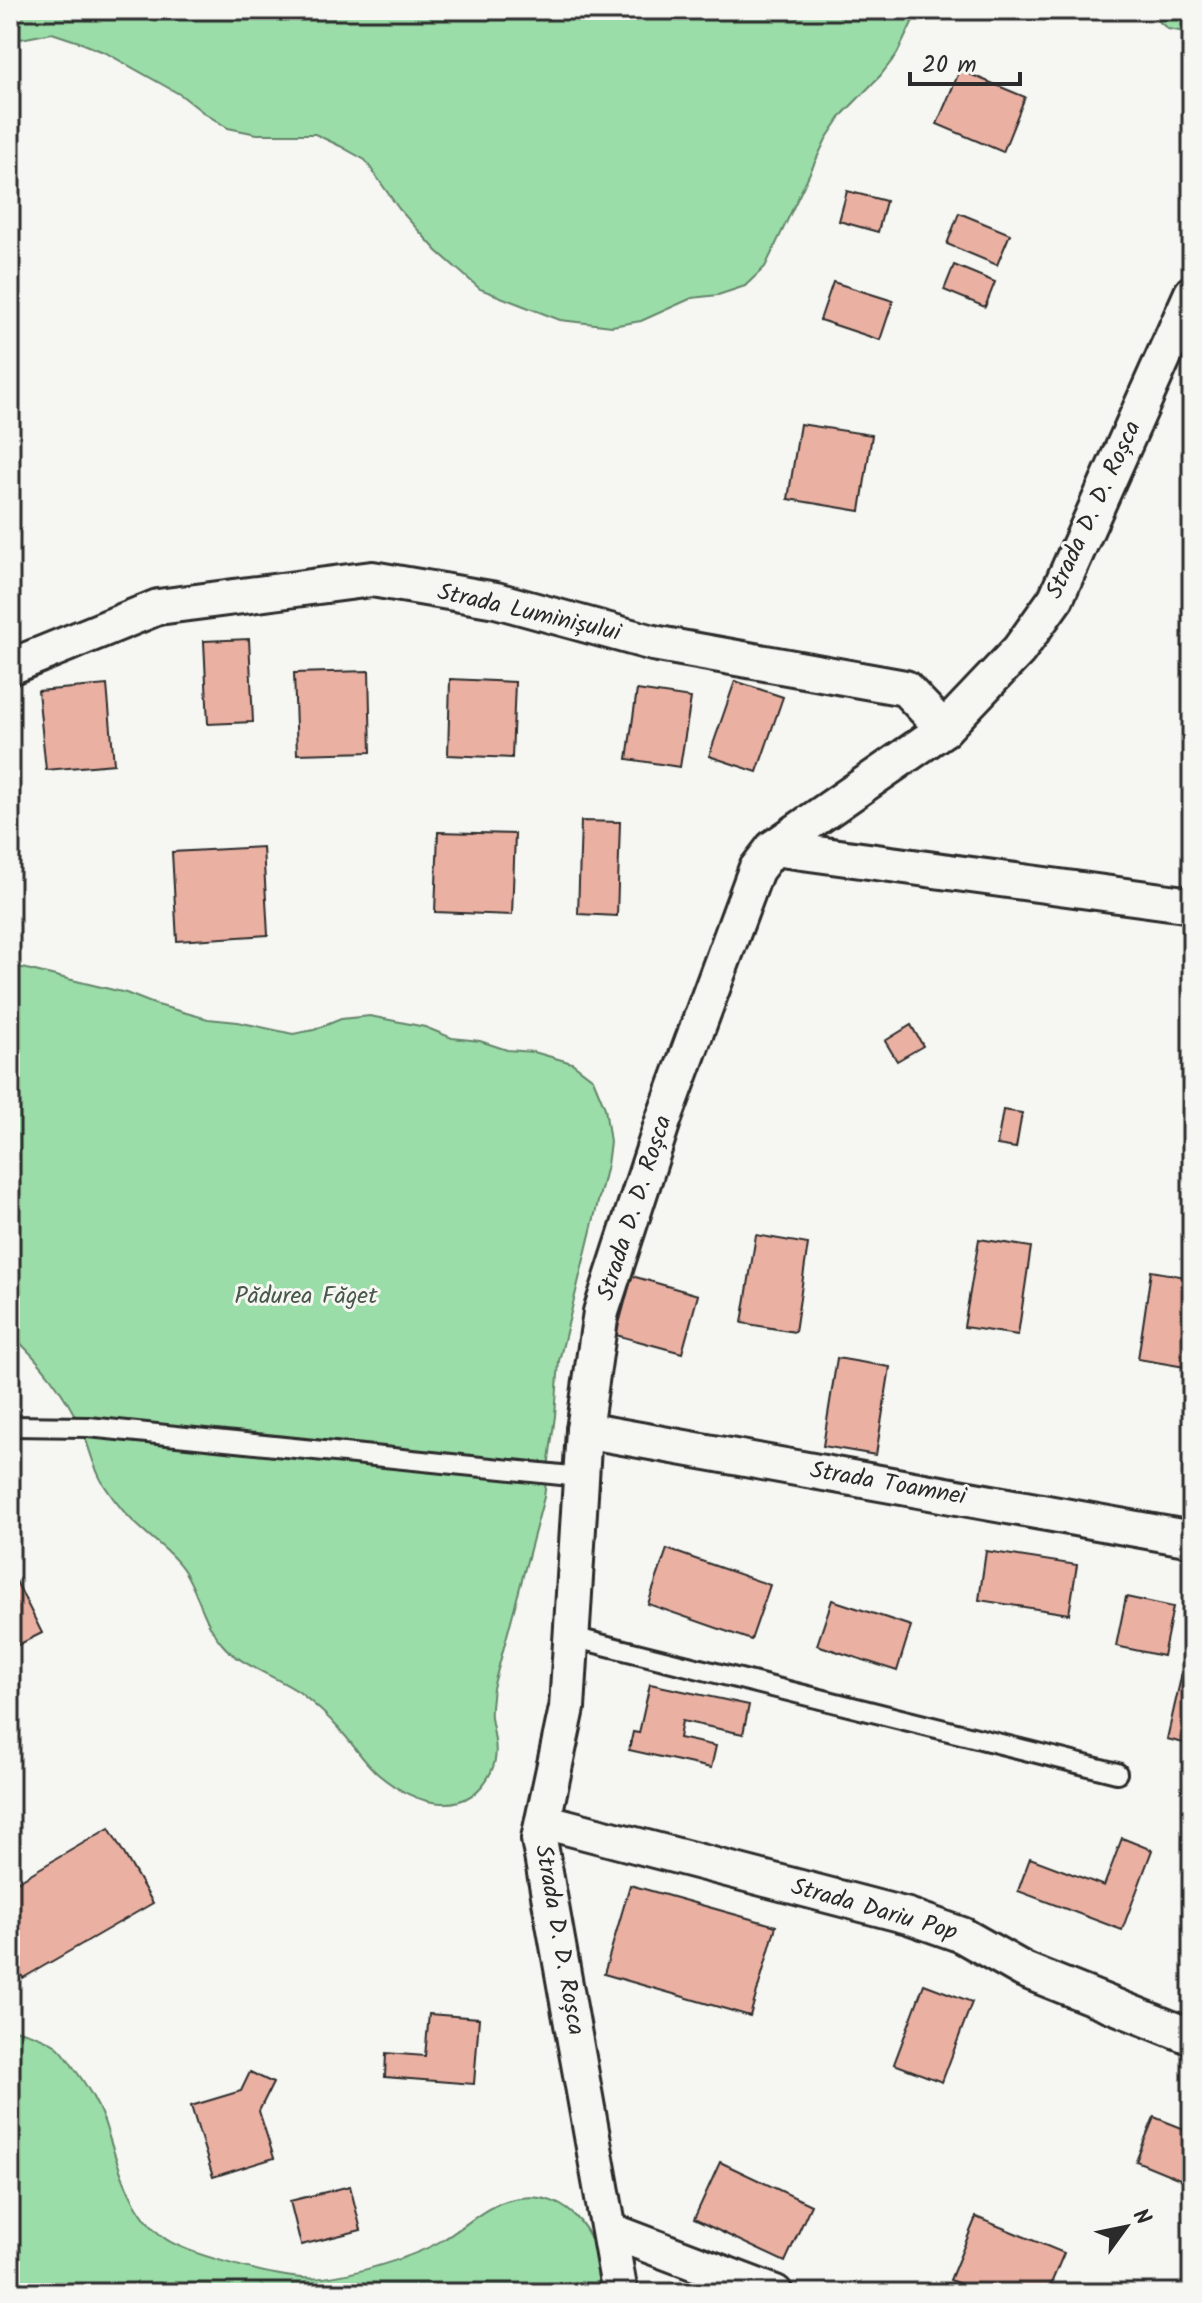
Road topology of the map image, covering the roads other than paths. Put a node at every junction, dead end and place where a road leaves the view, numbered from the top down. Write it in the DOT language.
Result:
graph roads {
  1 [pos="1192,293"];
  2 [pos="10,667"];
  3 [pos="944,729"];
  4 [pos="773,848"];
  5 [pos="1192,905"];
  6 [pos="10,1426"];
  7 [pos="584,1430"];
  8 [pos="581,1477"];
  9 [pos="1192,1539"];
  10 [pos="572,1637"];
  11 [pos="1117,1773"];
  12 [pos="543,1821"];
  13 [pos="1192,2037"];
  14 [pos="611,2232"];
  15 [pos="620,2293"];
  16 [pos="775,2293"];
  1 -- 3 [label="street, Strada D. D. Roșca"];
  2 -- 3 [label="street, Strada Luminișului"];
  3 -- 4 [label="street, Strada D. D. Roșca"];
  4 -- 5 [label="street"];
  4 -- 7 [label="street, Strada D. D. Roșca"];
  6 -- 8 [label="lane"];
  7 -- 8 [label="street, Strada D. D. Roșca"];
  7 -- 9 [label="street, Strada Toamnei"];
  8 -- 10 [label="street, Strada D. D. Roșca"];
  10 -- 11 [label="lane"];
  10 -- 12 [label="street, Strada D. D. Roșca"];
  12 -- 13 [label="street, Strada Dariu Pop"];
  12 -- 14 [label="street, Strada D. D. Roșca"];
  14 -- 15 [label="street, Strada D. D. Roșca"];
  14 -- 16 [label="street"];
}
